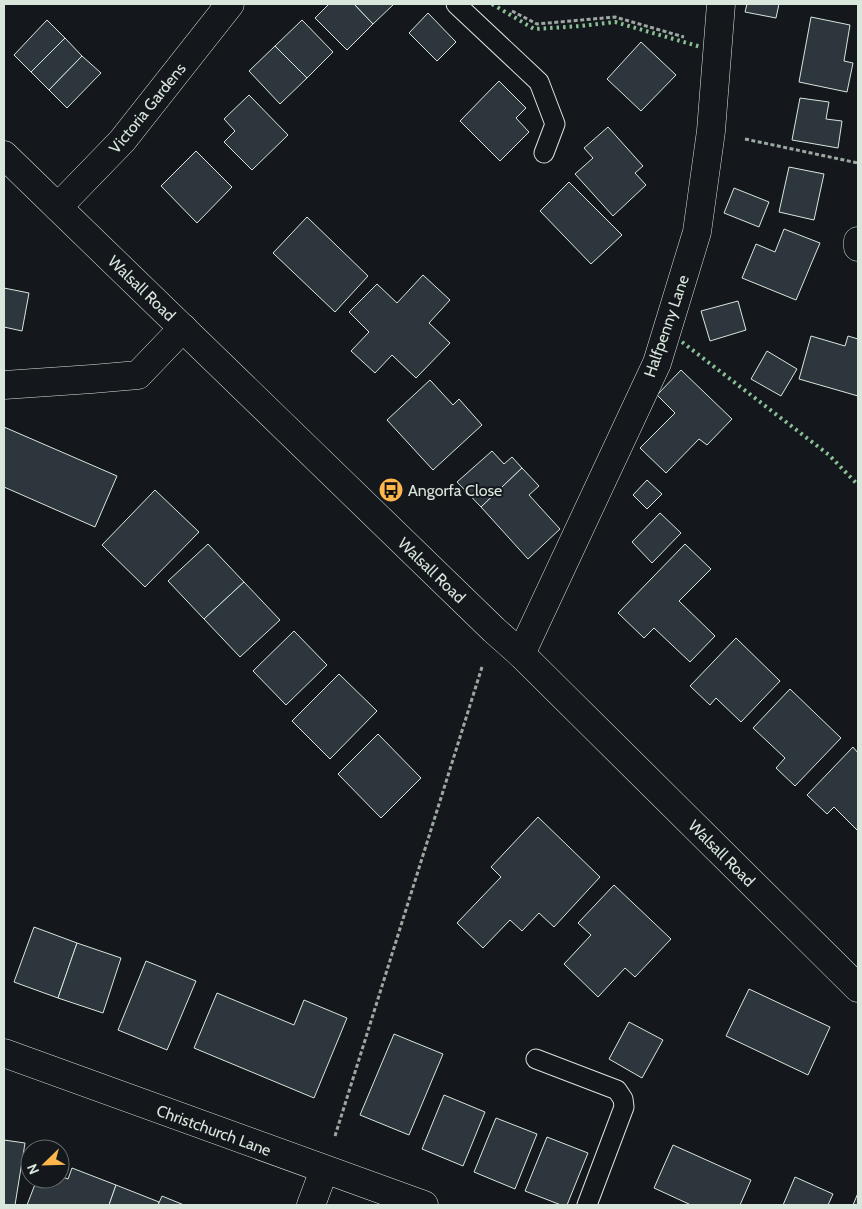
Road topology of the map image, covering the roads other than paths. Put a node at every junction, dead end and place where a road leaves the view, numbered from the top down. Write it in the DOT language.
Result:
graph roads {
  1 [pos="230,4"];
  2 [pos="456,4"];
  3 [pos="721,4"];
  4 [pos="544,153"];
  5 [pos="4,155"];
  6 [pos="58,207"];
  7 [pos="858,241"];
  8 [pos="858,247"];
  9 [pos="183,328"];
  10 [pos="4,385"];
  11 [pos="521,654"];
  12 [pos="858,988"];
  13 [pos="4,1053"];
  14 [pos="536,1059"];
  15 [pos="324,1170"];
  16 [pos="311,1205"];
  17 [pos="424,1205"];
  18 [pos="587,1205"];
  1 -- 6 [label="street, Victoria Gardens"];
  2 -- 4 [label="lane"];
  3 -- 11 [label="street, Halfpenny Lane"];
  5 -- 6 [label="street, Walsall Road"];
  6 -- 9 [label="street, Walsall Road"];
  7 -- 8 [label="street"];
  9 -- 10 [label="street"];
  9 -- 11 [label="street, Walsall Road"];
  11 -- 12 [label="street, Walsall Road"];
  13 -- 15 [label="street, Christchurch Lane"];
  14 -- 18 [label="lane"];
  15 -- 16 [label="street"];
  15 -- 17 [label="street, Christchurch Lane"];
}
